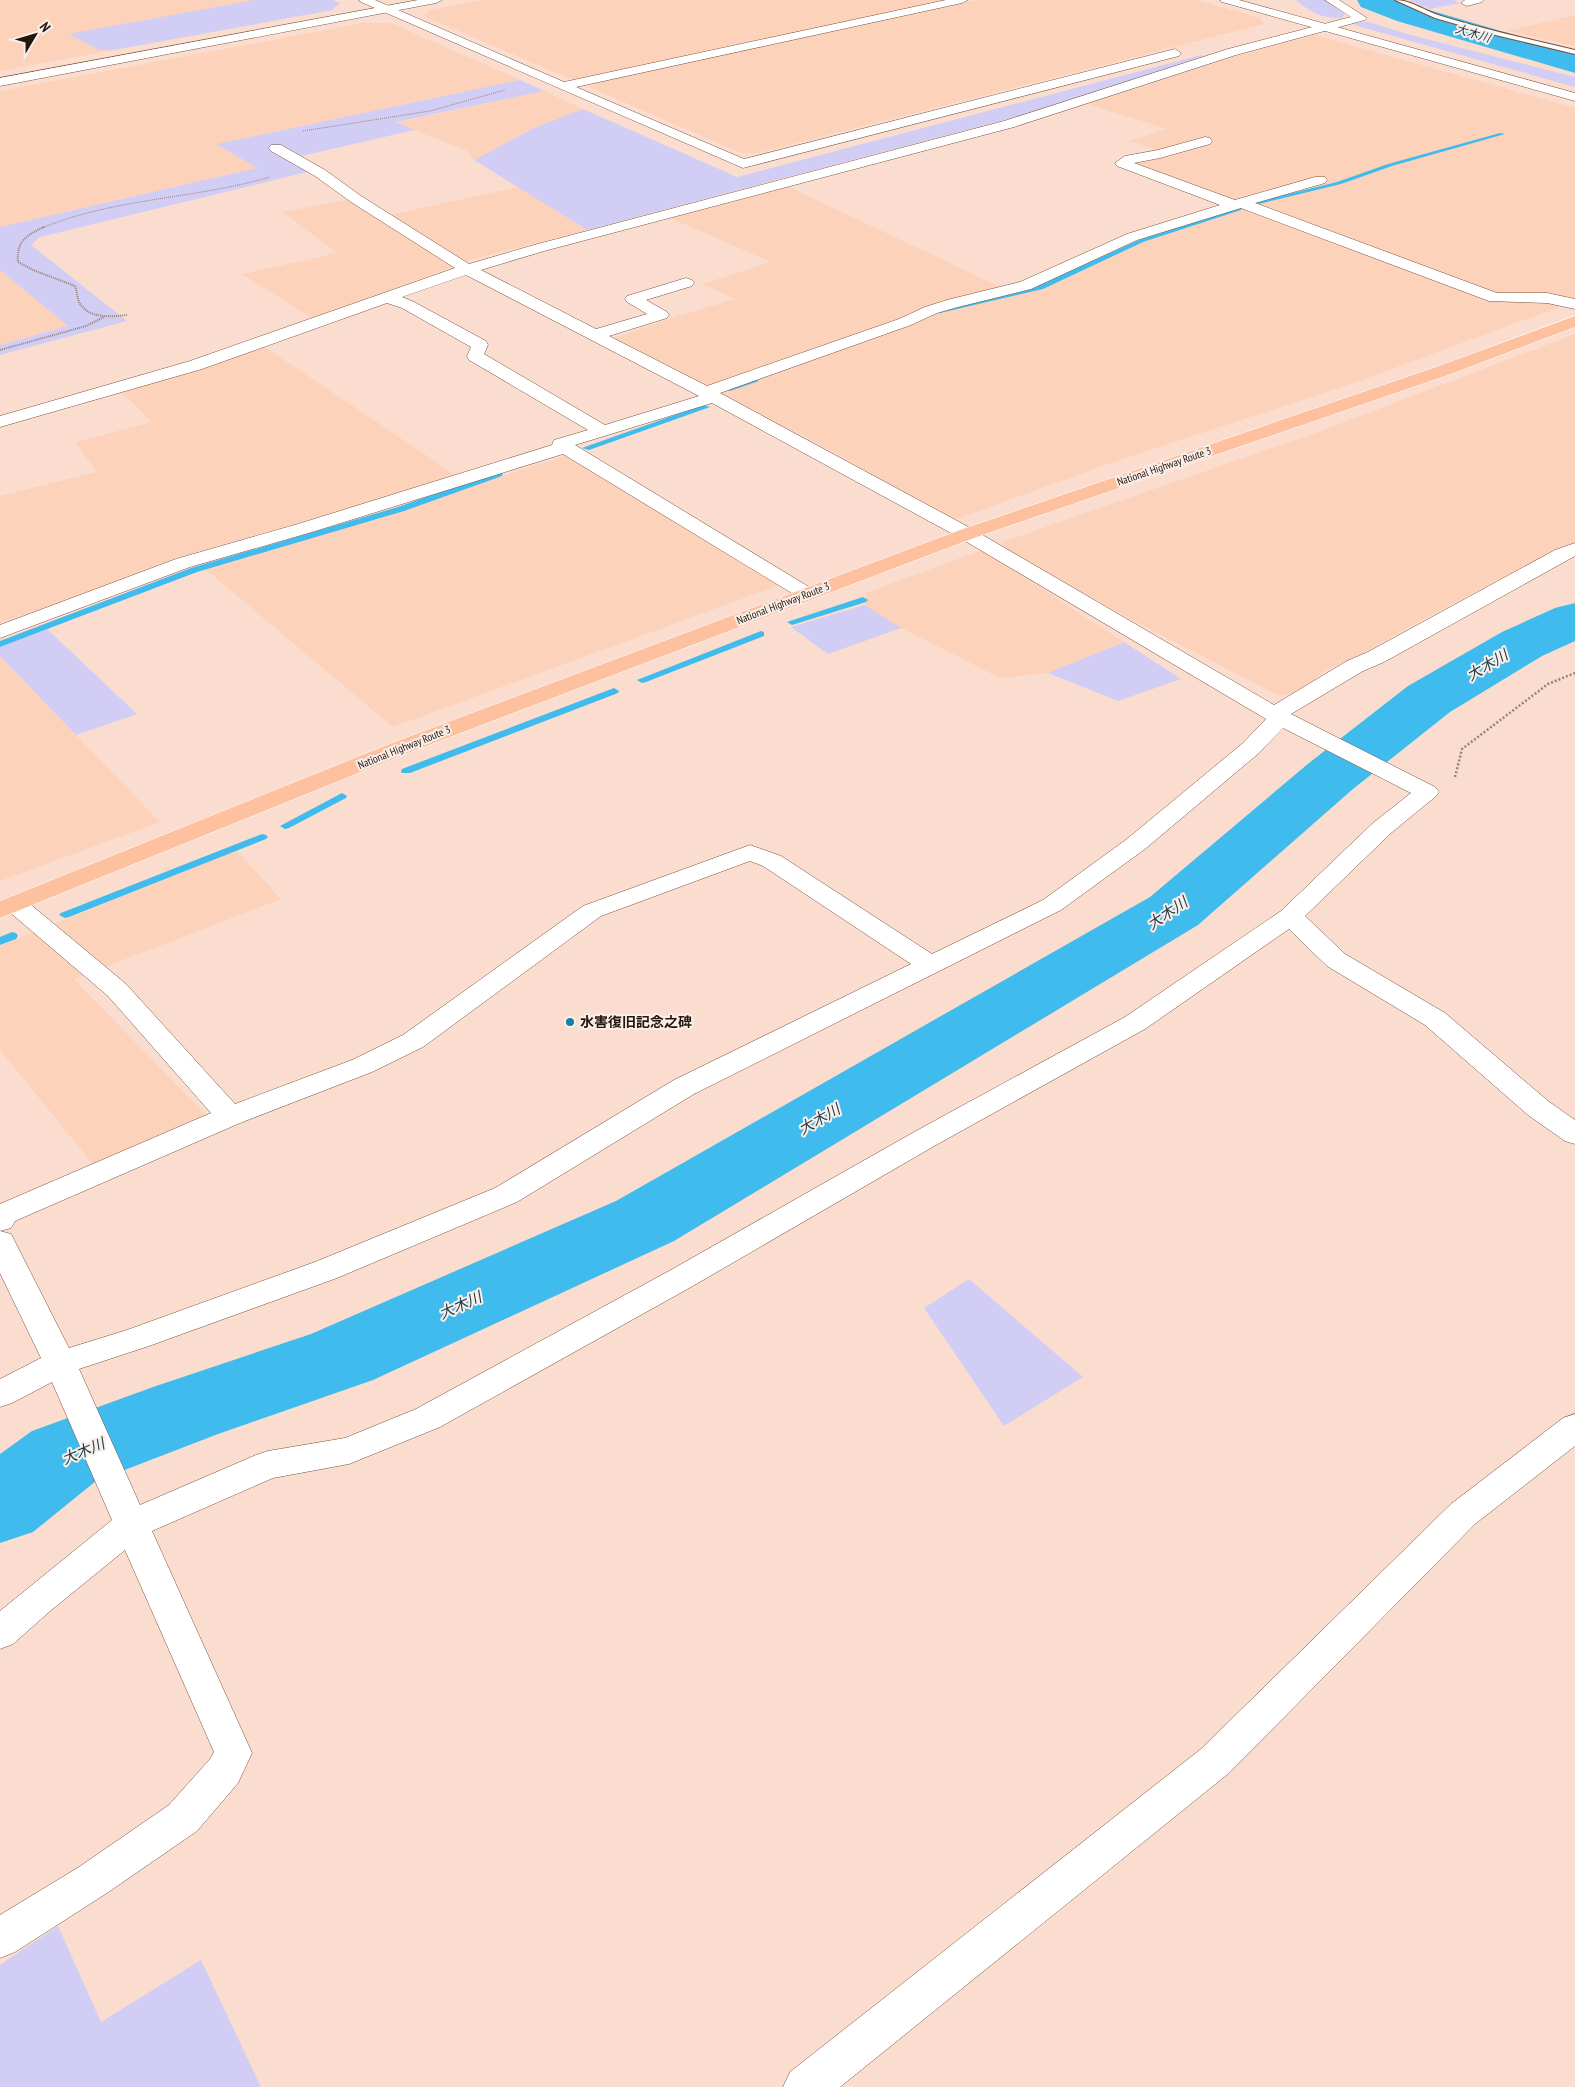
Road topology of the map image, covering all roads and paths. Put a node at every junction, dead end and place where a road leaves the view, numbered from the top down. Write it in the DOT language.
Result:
graph roads {
  1 [pos="365,0"];
  2 [pos="436,0"];
  3 [pos="962,0"];
  4 [pos="1226,0"];
  5 [pos="1331,0"];
  6 [pos="1398,0"];
  7 [pos="387,9"];
  8 [pos="1300,21"];
  9 [pos="1324,28"];
  10 [pos="1223,41"];
  11 [pos="1185,51"];
  12 [pos="1575,52"];
  13 [pos="0,82"];
  14 [pos="563,86"];
  15 [pos="512,87"];
  16 [pos="1575,97"];
  17 [pos="298,132"];
  18 [pos="1204,141"];
  19 [pos="276,148"];
  20 [pos="272,176"];
  21 [pos="1320,180"];
  22 [pos="1237,204"];
  23 [pos="467,268"];
  24 [pos="686,283"];
  25 [pos="388,298"];
  26 [pos="1575,304"];
  27 [pos="127,315"];
  28 [pos="104,317"];
  29 [pos="1575,320"];
  30 [pos="595,335"];
  31 [pos="0,350"];
  32 [pos="710,395"];
  33 [pos="0,422"];
  34 [pos="602,431"];
  35 [pos="565,447"];
  36 [pos="967,534"];
  37 [pos="1575,548"];
  38 [pos="807,594"];
  39 [pos="0,632"];
  40 [pos="1575,673"];
  41 [pos="1277,716"];
  42 [pos="1454,778"];
  43 [pos="8,907"];
  44 [pos="1290,916"];
  45 [pos="930,965"];
  46 [pos="230,1116"];
  47 [pos="1575,1134"];
  48 [pos="0,1220"];
  49 [pos="0,1242"];
  50 [pos="60,1363"];
  51 [pos="0,1394"];
  52 [pos="1575,1427"];
  53 [pos="132,1524"];
  54 [pos="0,1633"];
  55 [pos="0,1938"];
  56 [pos="805,2087"];
  1 -- 7 [label="street"];
  2 -- 7 [label="street"];
  3 -- 14 [label="street"];
  4 -- 8 [label="street"];
  5 -- 9 [label="street"];
  6 -- 12 [label="lane"];
  7 -- 13 [label="street"];
  7 -- 14 [label="street"];
  8 -- 9 [label="street"];
  8 -- 10 [label="street"];
  9 -- 16 [label="street"];
  9 -- 23 [label="street"];
  11 -- 14 [label="street"];
  15 -- 17 [label="path"];
  18 -- 22 [label="street"];
  19 -- 23 [label="street"];
  20 -- 28 [label="path"];
  21 -- 22 [label="street"];
  22 -- 26 [label="street"];
  22 -- 32 [label="street"];
  23 -- 25 [label="street"];
  23 -- 30 [label="street"];
  24 -- 30 [label="street"];
  25 -- 33 [label="street"];
  25 -- 34 [label="street"];
  27 -- 28 [label="path"];
  28 -- 31 [label="path"];
  29 -- 36 [label="highway, National Highway Route 3"];
  30 -- 32 [label="street"];
  32 -- 34 [label="street"];
  32 -- 36 [label="street"];
  34 -- 35 [label="street"];
  35 -- 38 [label="street"];
  35 -- 39 [label="street"];
  36 -- 38 [label="highway, National Highway Route 3"];
  36 -- 41 [label="street"];
  37 -- 41 [label="street"];
  38 -- 43 [label="highway, National Highway Route 3"];
  40 -- 42 [label="path"];
  41 -- 44 [label="street"];
  41 -- 45 [label="street"];
  43 -- 46 [label="street"];
  44 -- 47 [label="street"];
  44 -- 53 [label="street"];
  45 -- 46 [label="street"];
  45 -- 50 [label="street"];
  46 -- 48 [label="street"];
  49 -- 50 [label="street"];
  50 -- 51 [label="street"];
  50 -- 53 [label="street"];
  52 -- 56 [label="street"];
  53 -- 54 [label="street"];
  53 -- 55 [label="street"];
}
